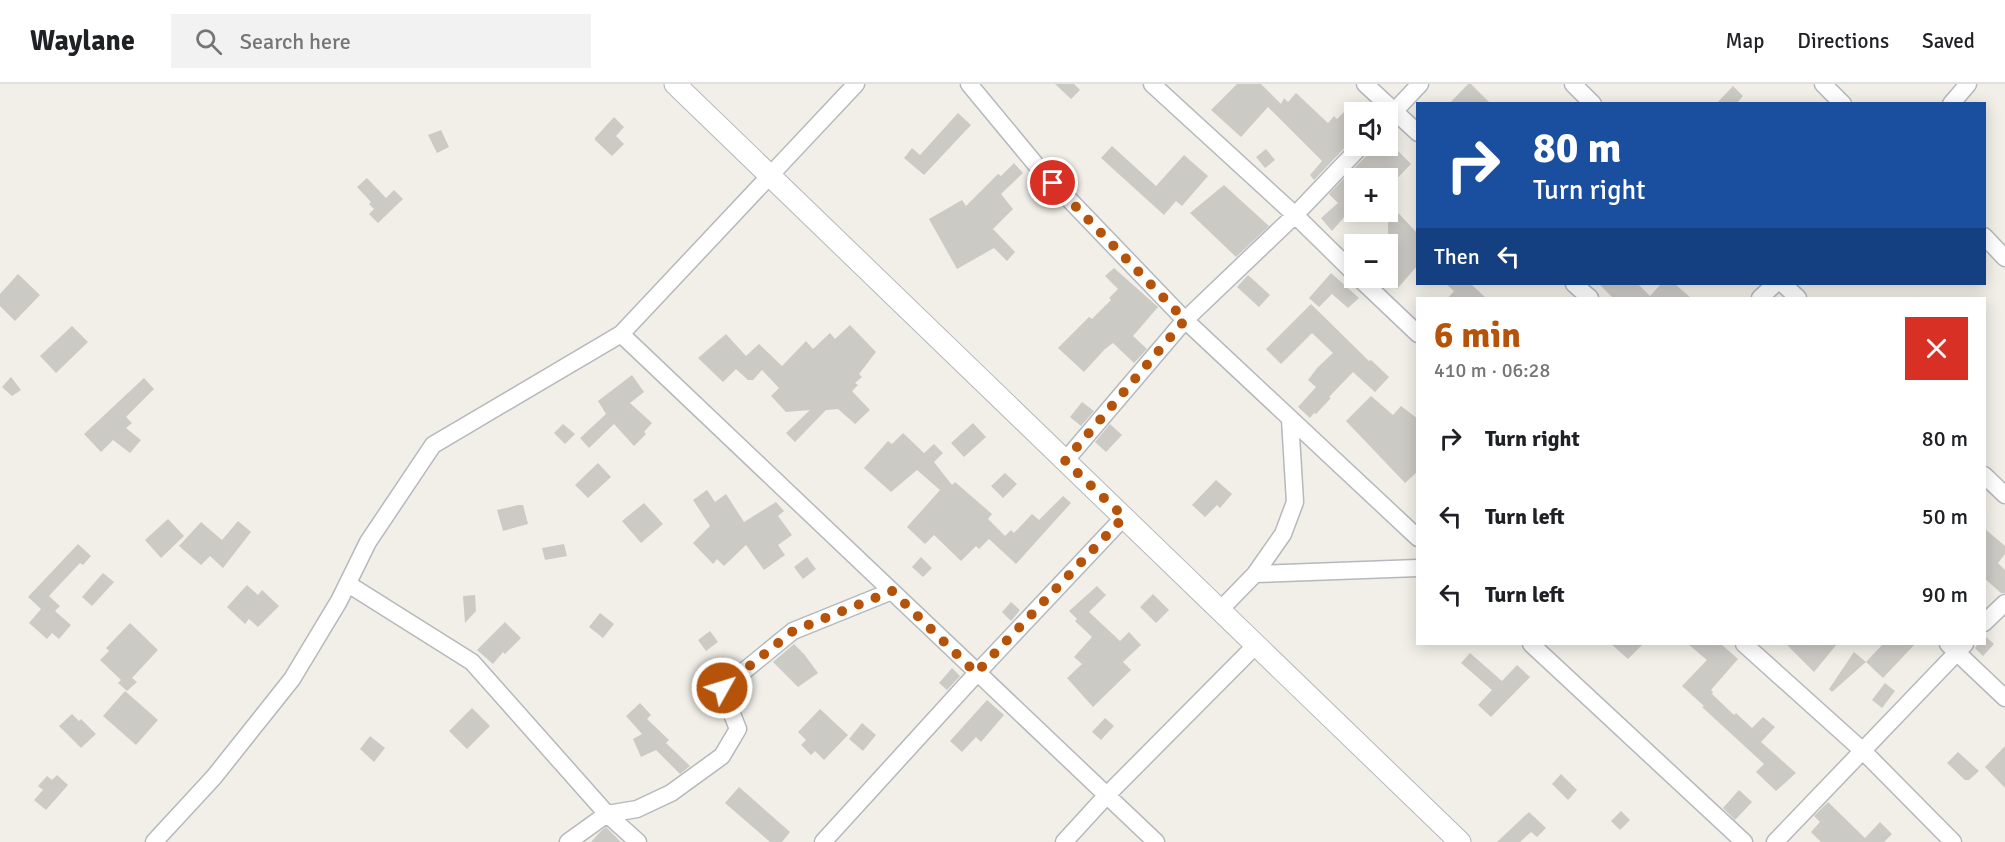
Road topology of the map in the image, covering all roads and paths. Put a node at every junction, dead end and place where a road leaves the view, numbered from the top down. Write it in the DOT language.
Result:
graph roads {
  1 [pos="675,84"];
  2 [pos="856,84"];
  3 [pos="969,84"];
  4 [pos="1152,84"];
  5 [pos="1365,84"];
  6 [pos="1420,84"];
  7 [pos="1573,84"];
  8 [pos="1823,84"];
  9 [pos="1968,84"];
  10 [pos="1381,102"];
  11 [pos="1591,102"];
  12 [pos="1841,102"];
  13 [pos="1953,102"];
  14 [pos="1398,107"];
  15 [pos="1398,119"];
  16 [pos="1416,132"];
  17 [pos="1352,156"];
  18 [pos="770,175"];
  19 [pos="1295,215"];
  20 [pos="1986,238"];
  21 [pos="2005,258"];
  22 [pos="1344,263"];
  23 [pos="1575,285"];
  24 [pos="1774,285"];
  25 [pos="1784,285"];
  26 [pos="1370,288"];
  27 [pos="1589,297"];
  28 [pos="1761,297"];
  29 [pos="1797,297"];
  30 [pos="1185,320"];
  31 [pos="1416,332"];
  32 [pos="621,334"];
  33 [pos="1290,419"];
  34 [pos="1065,461"];
  35 [pos="1986,477"];
  36 [pos="2005,495"];
  37 [pos="1124,517"];
  38 [pos="1416,536"];
  39 [pos="1416,568"];
  40 [pos="1255,574"];
  41 [pos="348,584"];
  42 [pos="892,591"];
  43 [pos="2005,603"];
  44 [pos="1220,610"];
  45 [pos="1986,621"];
  46 [pos="1256,645"];
  47 [pos="1531,645"];
  48 [pos="1745,645"];
  49 [pos="1957,646"];
  50 [pos="976,673"];
  51 [pos="2005,699"];
  52 [pos="1863,751"];
  53 [pos="1107,795"];
  54 [pos="607,814"];
  55 [pos="154,842"];
  56 [pos="568,842"];
  57 [pos="638,842"];
  58 [pos="824,842"];
  59 [pos="1064,842"];
  60 [pos="1156,842"];
  61 [pos="1460,842"];
  62 [pos="1744,842"];
  63 [pos="1775,842"];
  64 [pos="1953,842"];
  1 -- 18 [label="street"];
  2 -- 18 [label="street"];
  3 -- 30 [label="street"];
  4 -- 19 [label="street"];
  5 -- 10 [label="street"];
  6 -- 14 [label="street"];
  7 -- 11 [label="street"];
  8 -- 12 [label="street"];
  9 -- 13 [label="street"];
  15 -- 16 [label="street"];
  17 -- 19 [label="street"];
  18 -- 32 [label="street"];
  18 -- 34 [label="street"];
  19 -- 22 [label="street"];
  19 -- 30 [label="street"];
  20 -- 21 [label="street"];
  23 -- 27 [label="street"];
  24 -- 28 [label="street"];
  25 -- 29 [label="street"];
  26 -- 31 [label="street"];
  30 -- 33 [label="street"];
  30 -- 34 [label="street"];
  32 -- 41 [label="street"];
  32 -- 42 [label="street"];
  33 -- 38 [label="street"];
  33 -- 40 [label="street"];
  34 -- 37 [label="street"];
  35 -- 36 [label="street"];
  37 -- 44 [label="street"];
  37 -- 50 [label="street"];
  39 -- 40 [label="street"];
  40 -- 44 [label="street"];
  41 -- 54 [label="street"];
  41 -- 55 [label="street"];
  42 -- 50 [label="street"];
  42 -- 54 [label="street"];
  43 -- 45 [label="street"];
  44 -- 46 [label="street"];
  46 -- 53 [label="street"];
  46 -- 61 [label="street"];
  47 -- 62 [label="street"];
  48 -- 52 [label="street"];
  49 -- 51 [label="street"];
  49 -- 52 [label="street"];
  50 -- 53 [label="street"];
  50 -- 58 [label="street"];
  52 -- 63 [label="street"];
  52 -- 64 [label="street"];
  53 -- 59 [label="street"];
  53 -- 60 [label="street"];
  54 -- 56 [label="street"];
  54 -- 57 [label="street"];
}
